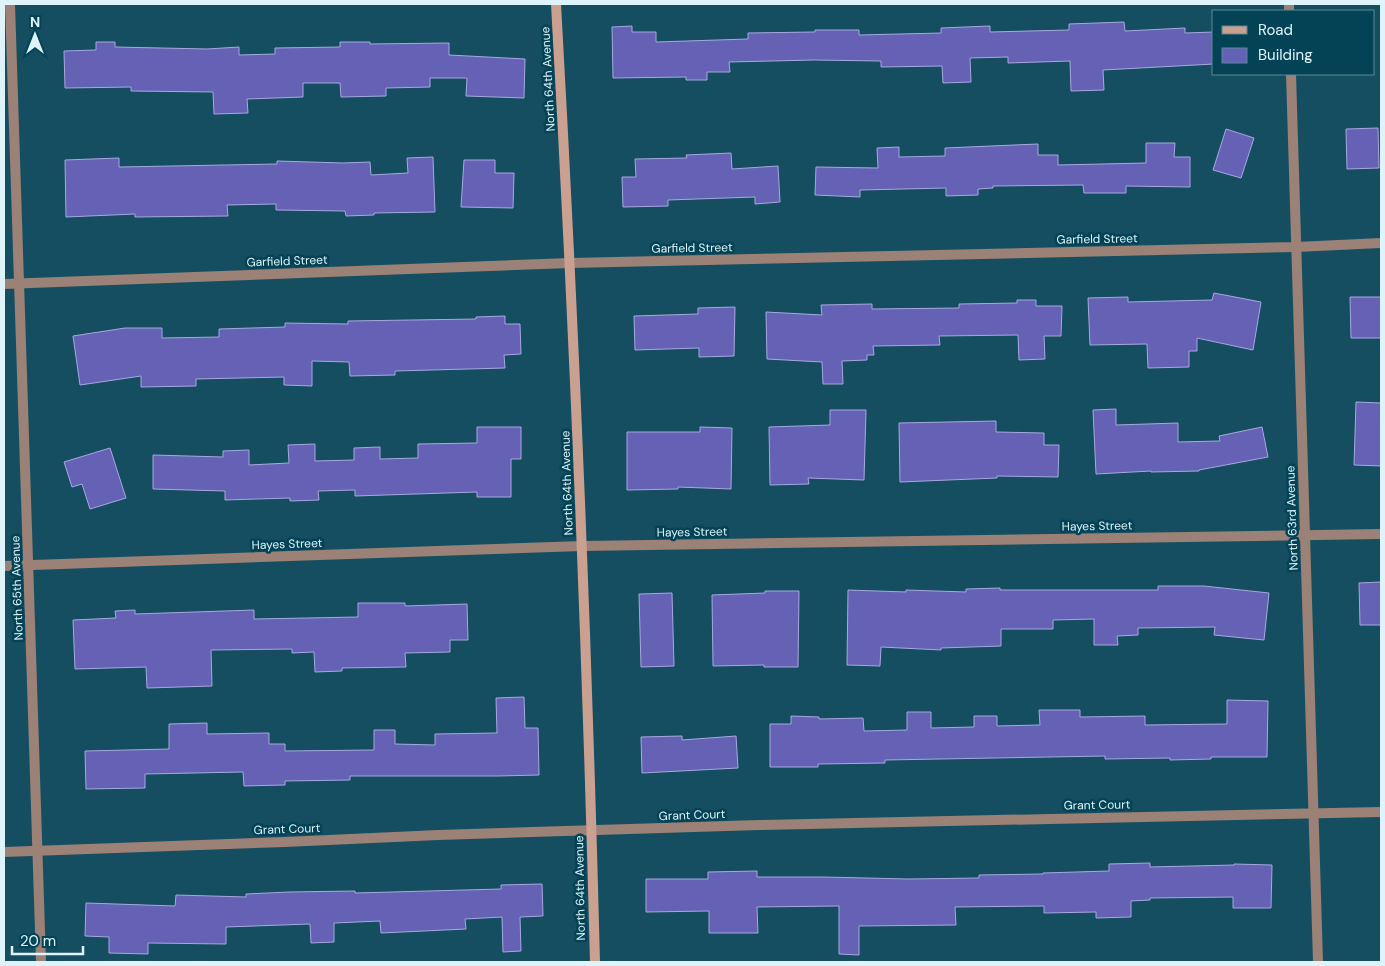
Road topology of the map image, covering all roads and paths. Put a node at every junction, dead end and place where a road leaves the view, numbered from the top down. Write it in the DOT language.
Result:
graph roads {
  1 [pos="10,4"];
  2 [pos="556,4"];
  3 [pos="1291,75"];
  4 [pos="1381,243"];
  5 [pos="1296,247"];
  6 [pos="570,263"];
  7 [pos="4,284"];
  8 [pos="18,284"];
  9 [pos="1381,534"];
  10 [pos="1305,536"];
  11 [pos="582,546"];
  12 [pos="29,565"];
  13 [pos="4,566"];
  14 [pos="1381,812"];
  15 [pos="1312,814"];
  16 [pos="591,830"];
  17 [pos="37,850"];
  18 [pos="4,852"];
  19 [pos="41,962"];
  20 [pos="595,962"];
  21 [pos="1318,962"];
  1 -- 8 [label="street, North 65th Avenue"];
  2 -- 6 [label="street, North 64th Avenue"];
  3 -- 5 [label="street, North 63rd Avenue"];
  4 -- 5 [label="street, Garfield Street"];
  5 -- 6 [label="street, Garfield Street"];
  5 -- 10 [label="street, North 63rd Avenue"];
  6 -- 8 [label="street, Garfield Street"];
  6 -- 11 [label="street, North 64th Avenue"];
  7 -- 8 [label="street, Garfield Street"];
  8 -- 12 [label="street, North 65th Avenue"];
  9 -- 10 [label="street, Hayes Street"];
  10 -- 11 [label="street, Hayes Street"];
  10 -- 15 [label="street, North 63rd Avenue"];
  11 -- 12 [label="street, Hayes Street"];
  11 -- 16 [label="street, North 64th Avenue"];
  12 -- 13 [label="street, Hayes Street"];
  12 -- 17 [label="street, North 65th Avenue"];
  14 -- 15 [label="street, Grant Court"];
  15 -- 16 [label="street, Grant Court"];
  15 -- 21 [label="street, North 63rd Avenue"];
  16 -- 17 [label="street, Grant Court"];
  16 -- 20 [label="street, North 64th Avenue"];
  17 -- 18 [label="street, Grant Court"];
  17 -- 19 [label="street, North 65th Avenue"];
}
